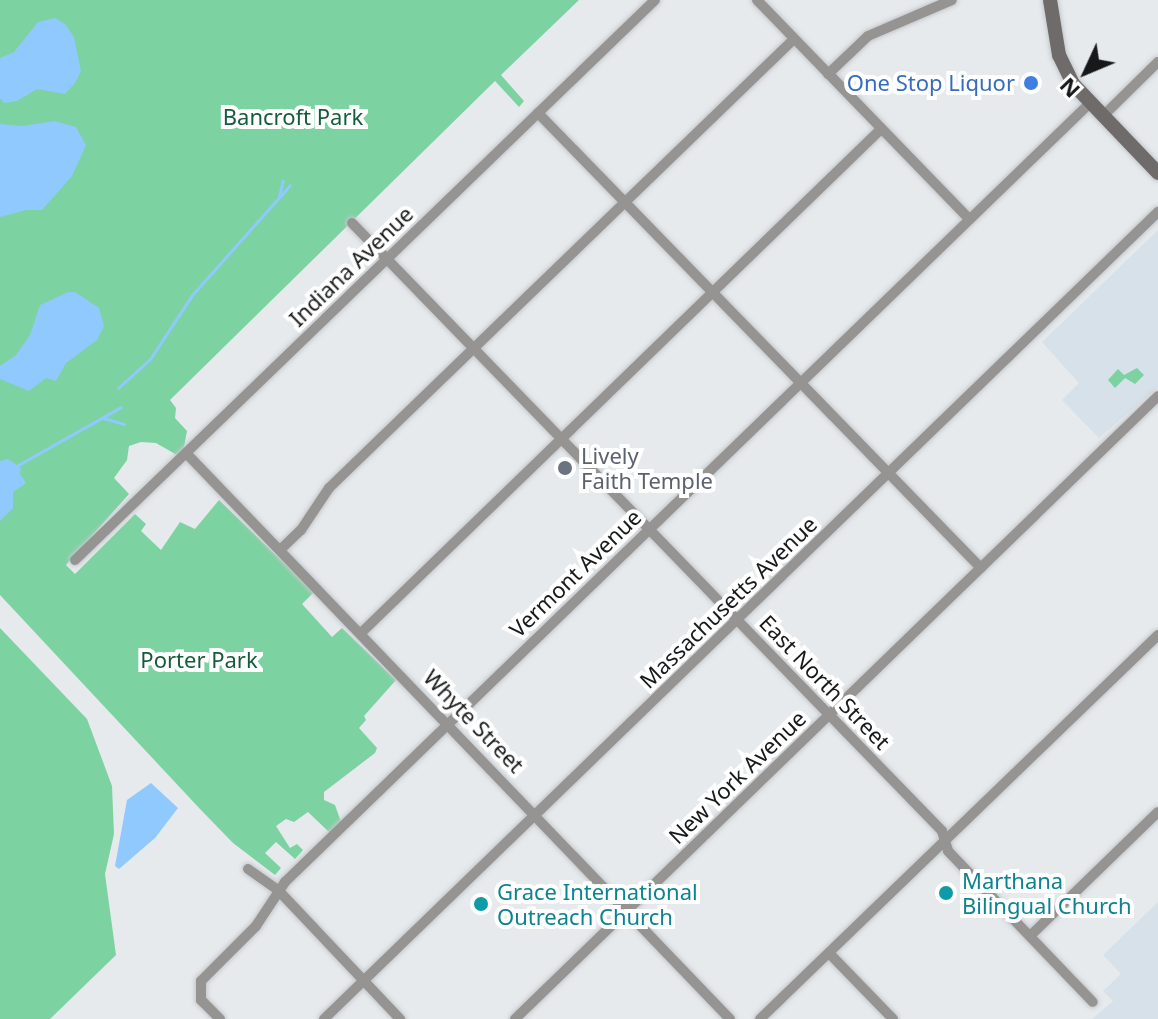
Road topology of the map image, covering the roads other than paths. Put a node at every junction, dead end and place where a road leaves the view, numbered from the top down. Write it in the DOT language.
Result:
graph roads {
  1 [pos="655,0"];
  2 [pos="757,0"];
  3 [pos="952,0"];
  4 [pos="1050,0"];
  5 [pos="794,39"];
  6 [pos="1158,62"];
  7 [pos="828,74"];
  8 [pos="1090,103"];
  9 [pos="538,113"];
  10 [pos="1103,116"];
  11 [pos="881,129"];
  12 [pos="1156,167"];
  13 [pos="626,203"];
  14 [pos="1158,212"];
  15 [pos="969,219"];
  16 [pos="352,223"];
  17 [pos="387,259"];
  18 [pos="712,292"];
  19 [pos="475,349"];
  20 [pos="800,383"];
  21 [pos="1158,396"];
  22 [pos="561,439"];
  23 [pos="186,453"];
  24 [pos="889,474"];
  25 [pos="649,529"];
  26 [pos="280,550"];
  27 [pos="75,560"];
  28 [pos="981,568"];
  29 [pos="738,620"];
  30 [pos="361,633"];
  31 [pos="1158,636"];
  32 [pos="829,715"];
  33 [pos="448,724"];
  34 [pos="1158,812"];
  35 [pos="537,816"];
  36 [pos="944,841"];
  37 [pos="248,869"];
  38 [pos="278,890"];
  39 [pos="627,911"];
  40 [pos="1030,936"];
  41 [pos="829,953"];
  42 [pos="364,981"];
  43 [pos="1093,1002"];
  44 [pos="220,1019"];
  45 [pos="324,1019"];
  46 [pos="400,1019"];
  47 [pos="515,1019"];
  48 [pos="730,1019"];
  49 [pos="760,1019"];
  50 [pos="893,1019"];
  1 -- 9 [label="street, Indiana Avenue"];
  2 -- 5 [label="street"];
  3 -- 7 [label="street"];
  4 -- 8 [label="street"];
  5 -- 7 [label="street"];
  5 -- 13 [label="street"];
  6 -- 10 [label="street"];
  7 -- 11 [label="street"];
  8 -- 10 [label="street"];
  8 -- 15 [label="street, Vermont Avenue"];
  9 -- 13 [label="street"];
  9 -- 17 [label="street, Indiana Avenue"];
  10 -- 12 [label="street"];
  11 -- 15 [label="street"];
  11 -- 18 [label="street"];
  13 -- 18 [label="street"];
  13 -- 19 [label="street"];
  14 -- 24 [label="street, Massachusetts Avenue"];
  15 -- 20 [label="street, Vermont Avenue"];
  16 -- 17 [label="street, East North Street"];
  17 -- 19 [label="street, East North Street"];
  17 -- 23 [label="street, Indiana Avenue"];
  18 -- 20 [label="street"];
  18 -- 22 [label="street"];
  19 -- 22 [label="street, East North Street"];
  19 -- 26 [label="street"];
  20 -- 24 [label="street"];
  20 -- 25 [label="street, Vermont Avenue"];
  21 -- 28 [label="street, New York Avenue"];
  22 -- 25 [label="street, East North Street"];
  22 -- 30 [label="street"];
  23 -- 26 [label="street, Whyte Street"];
  23 -- 27 [label="street, Indiana Avenue"];
  24 -- 28 [label="street"];
  24 -- 29 [label="street, Massachusetts Avenue"];
  25 -- 29 [label="street, East North Street"];
  25 -- 33 [label="street, Vermont Avenue"];
  26 -- 30 [label="street, Whyte Street"];
  28 -- 32 [label="street, New York Avenue"];
  29 -- 32 [label="street, East North Street"];
  29 -- 35 [label="street, Massachusetts Avenue"];
  30 -- 33 [label="street, Whyte Street"];
  31 -- 36 [label="street"];
  32 -- 36 [label="street, East North Street"];
  32 -- 39 [label="street, New York Avenue"];
  33 -- 35 [label="street, Whyte Street"];
  33 -- 38 [label="street, Vermont Avenue"];
  34 -- 40 [label="street"];
  35 -- 39 [label="street, Whyte Street"];
  35 -- 42 [label="street, Massachusetts Avenue"];
  36 -- 40 [label="street, East North Street"];
  36 -- 41 [label="street"];
  37 -- 38 [label="street"];
  38 -- 42 [label="street"];
  38 -- 44 [label="street, Vermont Avenue"];
  39 -- 47 [label="street, New York Avenue"];
  39 -- 48 [label="street, Whyte Street"];
  40 -- 43 [label="street, East North Street"];
  41 -- 49 [label="street"];
  41 -- 50 [label="street"];
  42 -- 45 [label="street, Massachusetts Avenue"];
  42 -- 46 [label="street"];
}
